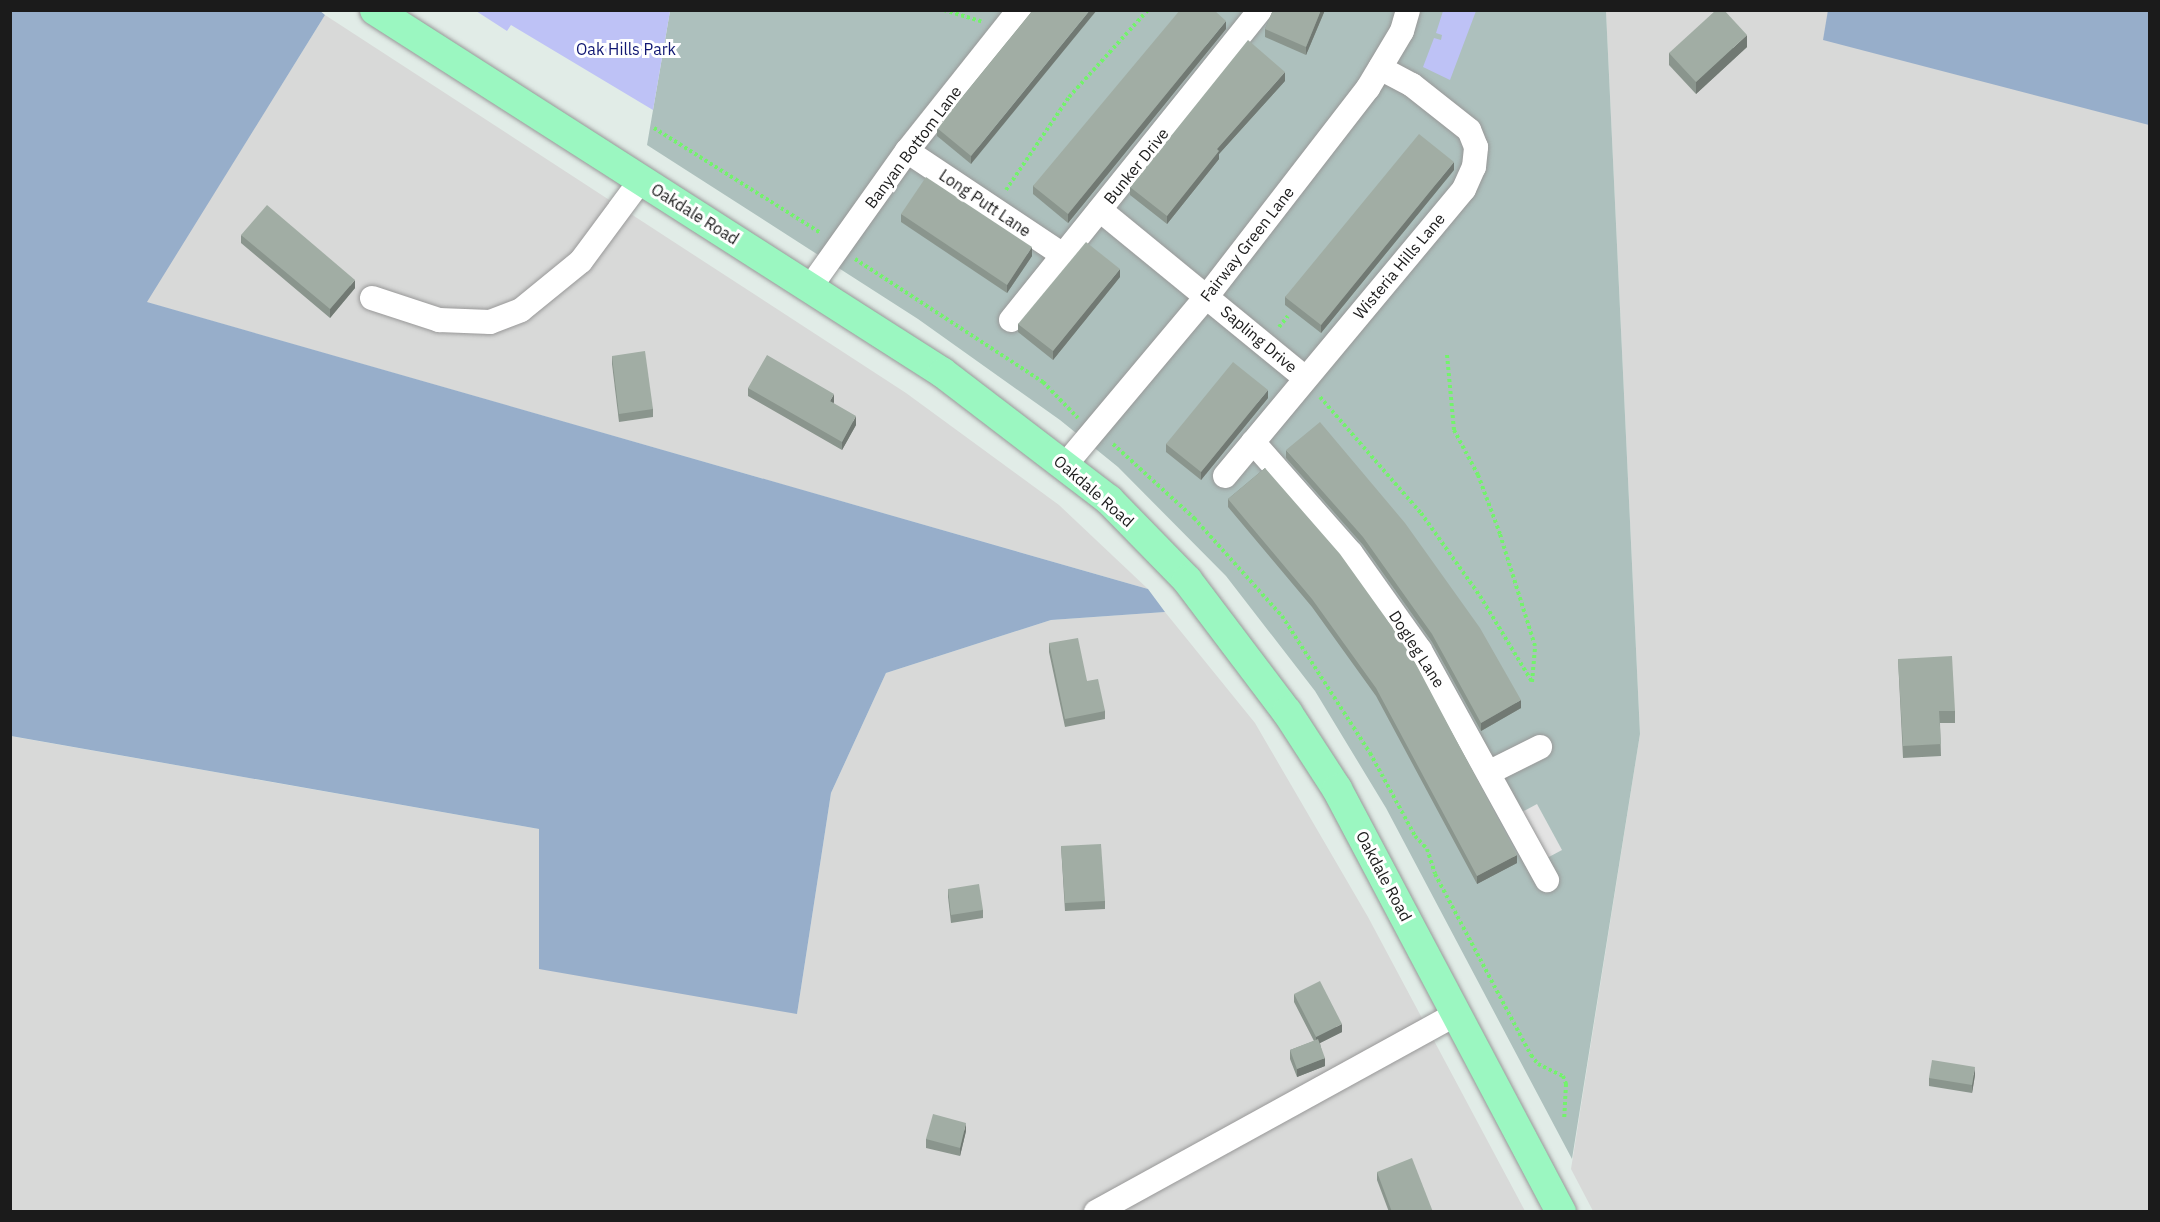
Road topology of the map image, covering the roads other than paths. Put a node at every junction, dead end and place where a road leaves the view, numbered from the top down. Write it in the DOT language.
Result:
graph roads {
  1 [pos="375,10"];
  2 [pos="1019,10"];
  3 [pos="1260,10"];
  4 [pos="1408,10"];
  5 [pos="1380,68"];
  6 [pos="908,151"];
  7 [pos="641,180"];
  8 [pos="1100,210"];
  9 [pos="1063,255"];
  10 [pos="811,286"];
  11 [pos="1208,295"];
  12 [pos="372,298"];
  13 [pos="1011,320"];
  14 [pos="1311,386"];
  15 [pos="1253,442"];
  16 [pos="1066,464"];
  17 [pos="1225,476"];
  18 [pos="1540,747"];
  19 [pos="1490,772"];
  20 [pos="1547,880"];
  21 [pos="1458,1013"];
  22 [pos="1096,1212"];
  23 [pos="1561,1212"];
  1 -- 7 [label="main road, Oakdale Road"];
  2 -- 6 [label="street, Banyan Bottom Lane"];
  3 -- 8 [label="street, Bunker Drive"];
  4 -- 5 [label="street, Fairway Green Lane"];
  5 -- 11 [label="street, Fairway Green Lane"];
  5 -- 14 [label="street, Wisteria Hills Lane"];
  6 -- 9 [label="street, Long Putt Lane"];
  6 -- 10 [label="street, Banyan Bottom Lane"];
  7 -- 10 [label="main road, Oakdale Road"];
  7 -- 12 [label="street"];
  8 -- 9 [label="street, Bunker Drive"];
  8 -- 11 [label="street, Sapling Drive"];
  9 -- 13 [label="street, Bunker Drive"];
  10 -- 16 [label="main road, Oakdale Road"];
  11 -- 14 [label="street, Sapling Drive"];
  11 -- 16 [label="street, Fairway Green Lane"];
  14 -- 15 [label="street, Wisteria Hills Lane"];
  15 -- 17 [label="street, Wisteria Hills Lane"];
  15 -- 19 [label="street, Dogleg Lane"];
  16 -- 21 [label="main road, Oakdale Road"];
  18 -- 19 [label="street"];
  19 -- 20 [label="street, Dogleg Lane"];
  21 -- 22 [label="street"];
  21 -- 23 [label="main road, Oakdale Road"];
}
